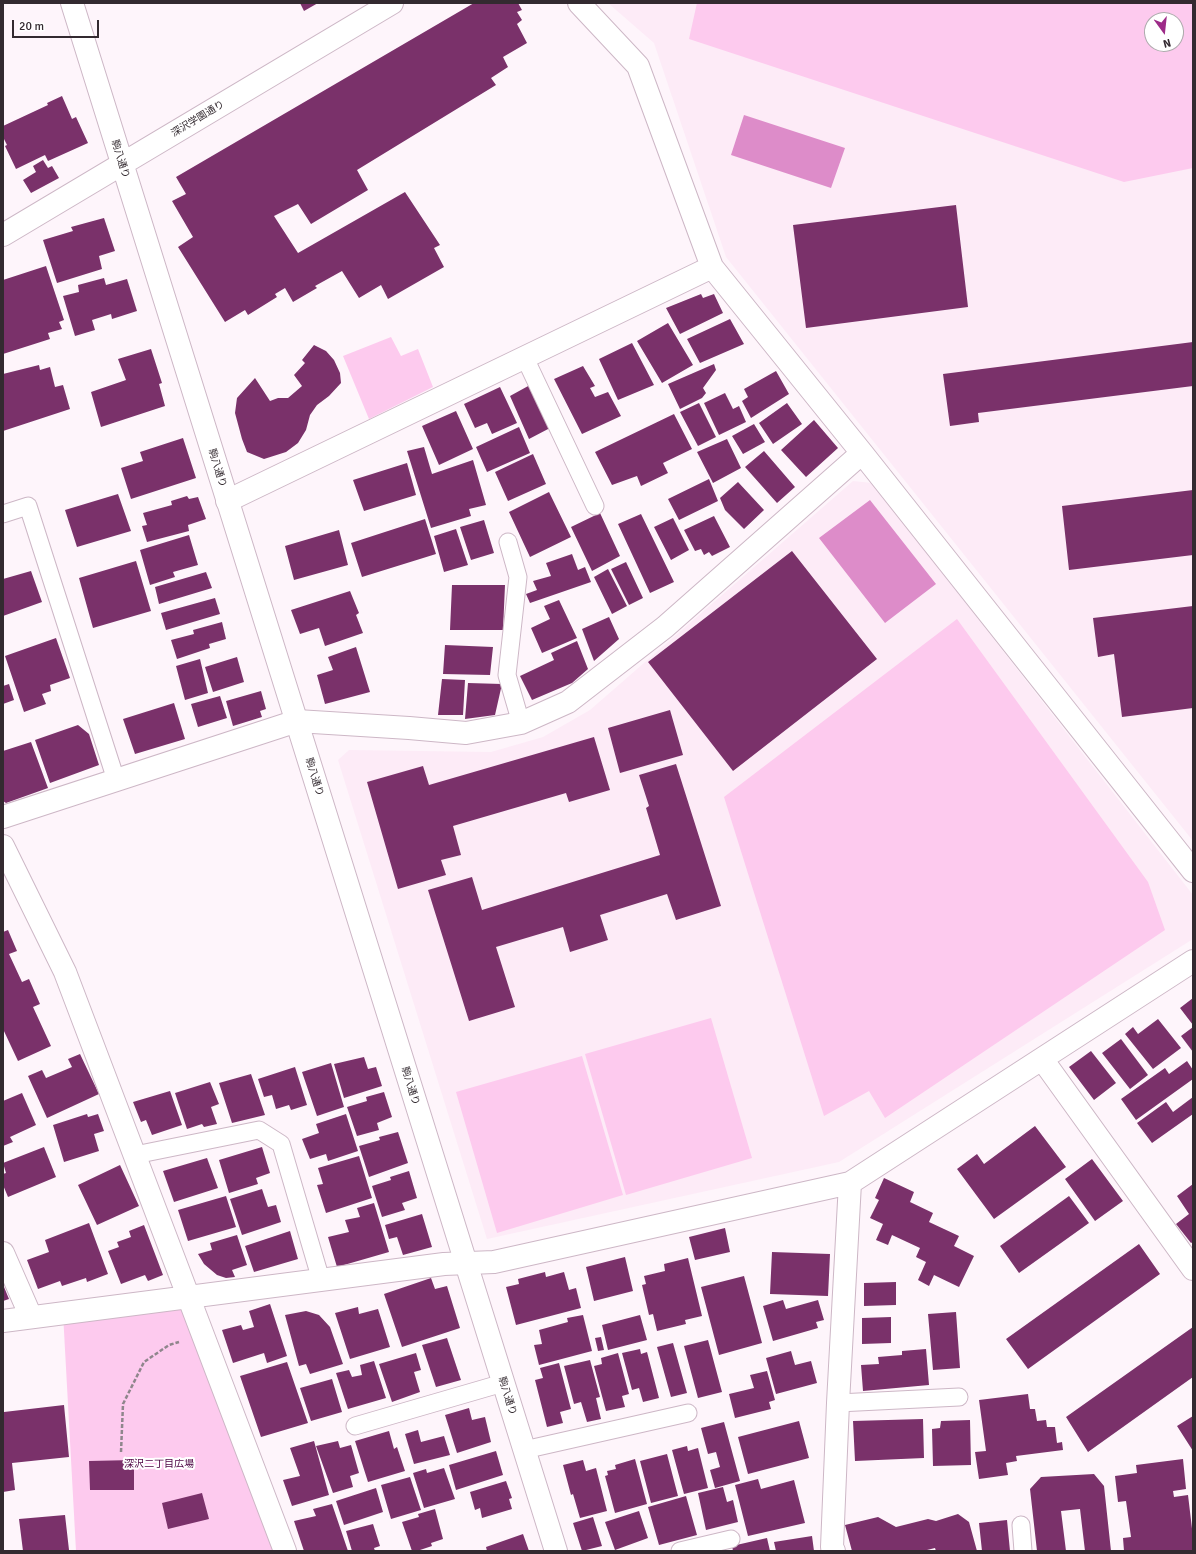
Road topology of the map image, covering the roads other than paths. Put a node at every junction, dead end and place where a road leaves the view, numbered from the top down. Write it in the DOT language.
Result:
graph roads {
  1 [pos="72,3"];
  2 [pos="392,3"];
  3 [pos="579,3"];
  4 [pos="122,165"];
  5 [pos="3,234"];
  6 [pos="712,267"];
  7 [pos="525,358"];
  8 [pos="862,453"];
  9 [pos="227,501"];
  10 [pos="595,506"];
  11 [pos="3,514"];
  12 [pos="508,542"];
  13 [pos="297,722"];
  14 [pos="521,723"];
  15 [pos="116,780"];
  16 [pos="3,817"];
  17 [pos="3,846"];
  18 [pos="1193,871"];
  19 [pos="1193,960"];
  20 [pos="1042,1059"];
  21 [pos="135,1155"];
  22 [pos="850,1183"];
  23 [pos="3,1253"];
  24 [pos="465,1263"];
  25 [pos="1193,1269"];
  26 [pos="321,1280"];
  27 [pos="189,1296"];
  28 [pos="31,1317"];
  29 [pos="3,1321"];
  30 [pos="503,1382"];
  31 [pos="959,1397"];
  32 [pos="838,1403"];
  33 [pos="688,1413"];
  34 [pos="355,1426"];
  35 [pos="524,1450"];
  36 [pos="1021,1525"];
  37 [pos="731,1539"];
  38 [pos="285,1551"];
  39 [pos="556,1551"];
  40 [pos="680,1551"];
  41 [pos="834,1551"];
  42 [pos="1024,1551"];
  1 -- 4 [label="street, 駒八通り"];
  2 -- 4 [label="street, 深沢学園通り"];
  3 -- 6 [label="street"];
  4 -- 5 [label="street, 深沢学園通り"];
  4 -- 9 [label="street, 駒八通り"];
  6 -- 7 [label="street"];
  6 -- 8 [label="street"];
  7 -- 9 [label="street"];
  7 -- 10 [label="lane"];
  8 -- 14 [label="street"];
  8 -- 18 [label="street"];
  9 -- 13 [label="street, 駒八通り"];
  11 -- 15 [label="lane"];
  12 -- 14 [label="lane"];
  13 -- 14 [label="street"];
  13 -- 15 [label="street"];
  13 -- 24 [label="street, 駒八通り"];
  15 -- 16 [label="street"];
  17 -- 21 [label="street"];
  19 -- 20 [label="street"];
  20 -- 22 [label="street"];
  20 -- 25 [label="street"];
  21 -- 26 [label="lane"];
  21 -- 27 [label="street"];
  22 -- 24 [label="street"];
  22 -- 32 [label="street"];
  23 -- 28 [label="street"];
  24 -- 26 [label="street"];
  24 -- 30 [label="street, 駒八通り"];
  26 -- 27 [label="street"];
  27 -- 28 [label="street"];
  27 -- 38 [label="street"];
  28 -- 29 [label="street"];
  30 -- 34 [label="lane"];
  30 -- 35 [label="street, 駒八通り"];
  31 -- 32 [label="lane"];
  32 -- 41 [label="street"];
  33 -- 35 [label="lane"];
  35 -- 39 [label="street, 駒八通り"];
  36 -- 42 [label="lane"];
  37 -- 40 [label="lane"];
}
